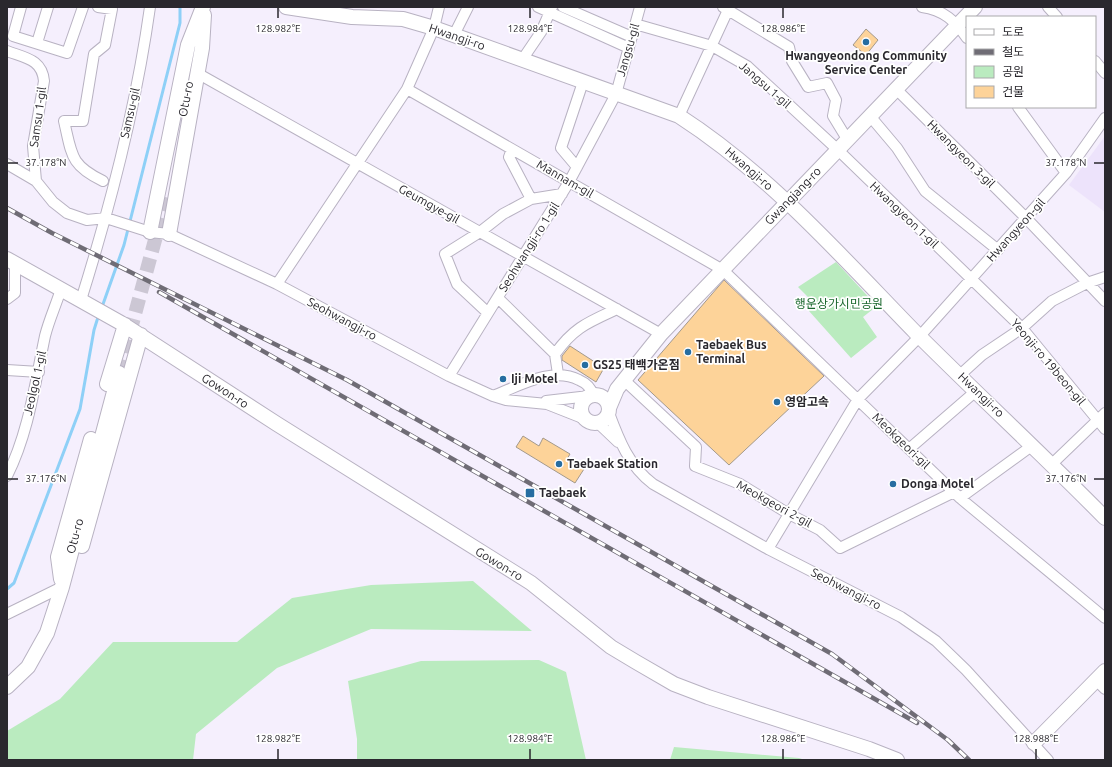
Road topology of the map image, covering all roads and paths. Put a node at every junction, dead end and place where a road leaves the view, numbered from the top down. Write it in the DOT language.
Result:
graph roads {
  1 [pos="21,7"];
  2 [pos="48,7"];
  3 [pos="83,7"];
  4 [pos="98,7"];
  5 [pos="150,7"];
  6 [pos="204,7"];
  7 [pos="286,7"];
  8 [pos="439,7"];
  9 [pos="468,7"];
  10 [pos="538,7"];
  11 [pos="563,7"];
  12 [pos="640,7"];
  13 [pos="922,7"];
  14 [pos="975,7"];
  15 [pos="1048,7"];
  16 [pos="725,9"];
  17 [pos="552,10"];
  18 [pos="966,16"];
  19 [pos="1056,16"];
  20 [pos="966,17"];
  21 [pos="635,24"];
  22 [pos="958,25"];
  23 [pos="434,28"];
  24 [pos="10,35"];
  25 [pos="454,35"];
  26 [pos="632,37"];
  27 [pos="966,37"];
  28 [pos="37,43"];
  29 [pos="712,46"];
  30 [pos="629,48"];
  31 [pos="7,51"];
  32 [pos="522,60"];
  33 [pos="1096,62"];
  34 [pos="197,73"];
  35 [pos="1105,73"];
  36 [pos="583,82"];
  37 [pos="407,89"];
  38 [pos="896,89"];
  39 [pos="616,94"];
  40 [pos="1019,108"];
  41 [pos="679,116"];
  42 [pos="870,116"];
  43 [pos="1105,118"];
  44 [pos="848,139"];
  45 [pos="512,149"];
  46 [pos="838,150"];
  47 [pos="357,163"];
  48 [pos="7,164"];
  49 [pos="577,167"];
  50 [pos="1066,173"];
  51 [pos="36,181"];
  52 [pos="103,181"];
  53 [pos="570,182"];
  54 [pos="168,192"];
  55 [pos="562,194"];
  56 [pos="531,198"];
  57 [pos="787,202"];
  58 [pos="106,218"];
  59 [pos="1026,218"];
  60 [pos="150,232"];
  61 [pos="480,232"];
  62 [pos="169,234"];
  63 [pos="998,250"];
  64 [pos="523,256"];
  65 [pos="11,261"];
  66 [pos="723,270"];
  67 [pos="1105,277"];
  68 [pos="971,280"];
  69 [pos="1087,283"];
  70 [pos="277,284"];
  71 [pos="62,289"];
  72 [pos="498,298"];
  73 [pos="7,299"];
  74 [pos="81,300"];
  75 [pos="1105,301"];
  76 [pos="617,309"];
  77 [pos="488,314"];
  78 [pos="123,324"];
  79 [pos="1022,328"];
  80 [pos="661,334"];
  81 [pos="141,335"];
  82 [pos="920,336"];
  83 [pos="556,354"];
  84 [pos="7,370"];
  85 [pos="39,372"];
  86 [pos="119,373"];
  87 [pos="558,374"];
  88 [pos="960,375"];
  89 [pos="449,376"];
  90 [pos="621,384"];
  91 [pos="976,390"];
  92 [pos="593,395"];
  93 [pos="493,396"];
  94 [pos="858,399"];
  95 [pos="534,402"];
  96 [pos="609,411"];
  97 [pos="1101,417"];
  98 [pos="592,421"];
  99 [pos="1105,429"];
  100 [pos="1033,445"];
  101 [pos="623,448"];
  102 [pos="909,448"];
  103 [pos="1052,464"];
  104 [pos="7,476"];
  105 [pos="957,495"];
  106 [pos="789,514"];
  107 [pos="1105,518"];
  108 [pos="768,549"];
  109 [pos="62,587"];
  110 [pos="7,614"];
  111 [pos="1105,618"];
  112 [pos="1102,680"];
  113 [pos="7,687"];
  114 [pos="1034,743"];
  115 [pos="896,760"];
  116 [pos="1048,760"];
  1 -- 24 [label="street"];
  2 -- 28 [label="street"];
  3 -- 28 [label="street"];
  4 -- 52 [label="street"];
  5 -- 58 [label="street, Samsu-gil"];
  6 -- 34 [label="street"];
  6 -- 54 [label="street, Otu-ro"];
  6 -- 60 [label="street"];
  7 -- 23 [label="street, Hwangji-ro"];
  8 -- 23 [label="street"];
  9 -- 25 [label="street"];
  10 -- 17 [label="street"];
  11 -- 26 [label="street"];
  12 -- 21 [label="street, Jangsu-gil"];
  13 -- 22 [label="street"];
  14 -- 18 [label="street, Gwangjang-ro"];
  15 -- 19 [label="street"];
  16 -- 29 [label="street"];
  16 -- 44 [label="street"];
  17 -- 30 [label="street"];
  17 -- 32 [label="street"];
  20 -- 22 [label="street, Gwangjang-ro"];
  21 -- 26 [label="street, Jangsu-gil"];
  21 -- 29 [label="street, Jangsu 1-gil"];
  22 -- 27 [label="street"];
  22 -- 38 [label="street, Gwangjang-ro"];
  23 -- 25 [label="street, Hwangji-ro"];
  23 -- 37 [label="street"];
  24 -- 28 [label="street"];
  25 -- 32 [label="street, Hwangji-ro"];
  26 -- 30 [label="street, Jangsu-gil"];
  29 -- 41 [label="street"];
  29 -- 46 [label="street, Jangsu 1-gil"];
  30 -- 39 [label="street, Jangsu-gil"];
  31 -- 51 [label="street, Samsu 1-gil"];
  32 -- 36 [label="street, Hwangji-ro"];
  33 -- 35 [label="street"];
  34 -- 47 [label="street, Geumgye-gil"];
  34 -- 62 [label="street"];
  36 -- 39 [label="street, Hwangji-ro"];
  36 -- 49 [label="street"];
  37 -- 45 [label="street, Mannam-gil"];
  37 -- 47 [label="street"];
  38 -- 42 [label="street, Gwangjang-ro"];
  38 -- 59 [label="street, Hwangyeon 3-gil"];
  39 -- 41 [label="street, Hwangji-ro"];
  39 -- 49 [label="street, Seohwangji-ro 1-gil"];
  40 -- 50 [label="street"];
  41 -- 57 [label="street, Hwangji-ro"];
  42 -- 44 [label="street, Gwangjang-ro"];
  42 -- 63 [label="street"];
  43 -- 50 [label="street, Hwangyeon-gil"];
  44 -- 46 [label="street, Gwangjang-ro"];
  45 -- 53 [label="street, Mannam-gil"];
  45 -- 56 [label="street"];
  46 -- 57 [label="street, Gwangjang-ro"];
  46 -- 68 [label="street, Hwangyeon 1-gil"];
  47 -- 61 [label="street, Geumgye-gil"];
  47 -- 70 [label="street"];
  48 -- 51 [label="street"];
  49 -- 53 [label="street, Seohwangji-ro 1-gil"];
  50 -- 59 [label="street, Hwangyeon-gil"];
  51 -- 58 [label="street"];
  53 -- 55 [label="street, Seohwangji-ro 1-gil"];
  53 -- 66 [label="street, Mannam-gil"];
  55 -- 56 [label="street"];
  55 -- 64 [label="street, Seohwangji-ro 1-gil"];
  56 -- 61 [label="street"];
  57 -- 66 [label="street, Gwangjang-ro"];
  57 -- 82 [label="street, Hwangji-ro"];
  58 -- 60 [label="street, Seohwangji-ro"];
  58 -- 74 [label="street, Samsu-gil"];
  59 -- 63 [label="street, Hwangyeon-gil"];
  59 -- 69 [label="street, Hwangyeon 3-gil"];
  60 -- 62 [label="street, Seohwangji-ro"];
  61 -- 64 [label="street, Geumgye-gil"];
  61 -- 77 [label="street"];
  62 -- 70 [label="street, Seohwangji-ro"];
  63 -- 68 [label="street, Hwangyeon-gil"];
  64 -- 72 [label="street, Seohwangji-ro 1-gil"];
  64 -- 76 [label="street, Geumgye-gil"];
  65 -- 71 [label="street"];
  65 -- 73 [label="street"];
  66 -- 80 [label="street, Gwangjang-ro"];
  66 -- 94 [label="street, Meokgeori-gil"];
  67 -- 69 [label="street"];
  68 -- 79 [label="street, Yeonji-ro 19beon-gil"];
  68 -- 82 [label="street, Hwangyeon-gil"];
  69 -- 75 [label="street, Hwangyeon 3-gil"];
  69 -- 79 [label="street"];
  70 -- 89 [label="street, Seohwangji-ro"];
  71 -- 74 [label="street"];
  71 -- 85 [label="street, Jeolgol 1-gil"];
  72 -- 77 [label="street, Seohwangji-ro 1-gil"];
  72 -- 83 [label="street"];
  74 -- 78 [label="street, Gowon-ro"];
  76 -- 80 [label="street, Geumgye-gil"];
  76 -- 83 [label="street"];
  77 -- 89 [label="street, Seohwangji-ro 1-gil"];
  78 -- 81 [label="street, Gowon-ro"];
  78 -- 109 [label="street"];
  79 -- 88 [label="street"];
  79 -- 97 [label="street, Yeonji-ro 19beon-gil"];
  80 -- 90 [label="street, Gwangjang-ro"];
  81 -- 109 [label="street"];
  81 -- 115 [label="street, Gowon-ro"];
  82 -- 88 [label="street, Hwangji-ro"];
  82 -- 94 [label="street, Hwangyeon-gil"];
  83 -- 87 [label="street"];
  84 -- 85 [label="street"];
  85 -- 104 [label="street, Jeolgol 1-gil"];
  86 -- 109 [label="street, Otu-ro"];
  87 -- 92 [label="street"];
  87 -- 93 [label="street"];
  88 -- 91 [label="street, Hwangji-ro"];
  89 -- 93 [label="street, Seohwangji-ro"];
  90 -- 92 [label="street"];
  90 -- 96 [label="street, Gwangjang-ro"];
  90 -- 106 [label="street, Meokgeori 2-gil"];
  91 -- 100 [label="street, Hwangji-ro"];
  91 -- 102 [label="street"];
  92 -- 95 [label="street"];
  92 -- 96 [label="street"];
  92 -- 98 [label="street"];
  93 -- 95 [label="street, Seohwangji-ro"];
  94 -- 102 [label="street, Meokgeori-gil"];
  94 -- 106 [label="street, Hwangyeon-gil"];
  95 -- 98 [label="street"];
  96 -- 98 [label="street"];
  96 -- 101 [label="street"];
  97 -- 99 [label="street, Yeonji-ro 19beon-gil"];
  97 -- 103 [label="street"];
  98 -- 101 [label="street"];
  100 -- 103 [label="street, Hwangji-ro"];
  100 -- 105 [label="street"];
  101 -- 108 [label="street, Seohwangji-ro"];
  102 -- 105 [label="street, Meokgeori-gil"];
  103 -- 107 [label="street, Hwangji-ro"];
  105 -- 106 [label="street, Meokgeori 2-gil"];
  105 -- 111 [label="street, Meokgeori-gil"];
  106 -- 108 [label="street, Hwangyeon-gil"];
  108 -- 114 [label="street, Seohwangji-ro"];
  109 -- 110 [label="street"];
  109 -- 113 [label="street, Otu-ro"];
  112 -- 114 [label="street"];
  114 -- 116 [label="street, Seohwangji-ro"];
}
